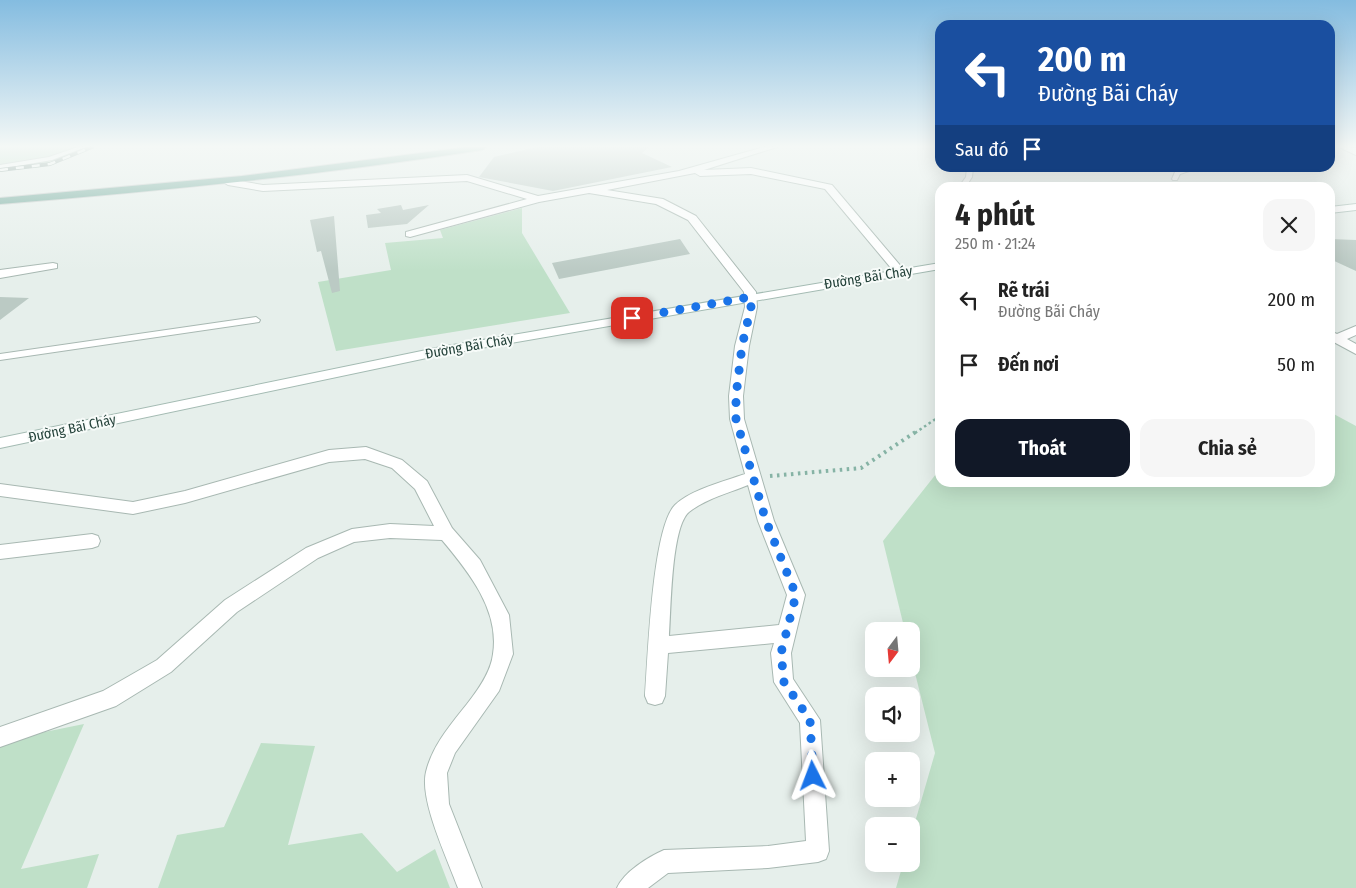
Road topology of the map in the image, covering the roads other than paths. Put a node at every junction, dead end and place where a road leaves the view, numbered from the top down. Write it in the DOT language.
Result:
graph roads {
  1 [pos="151,188"];
  2 [pos="502,188"];
  3 [pos="598,188"];
  4 [pos="829,188"];
  5 [pos="589,190"];
  6 [pos="538,199"];
  7 [pos="0,201"];
  8 [pos="1355,207"];
  9 [pos="1335,209"];
  10 [pos="410,234"];
  11 [pos="54,266"];
  12 [pos="935,267"];
  13 [pos="900,272"];
  14 [pos="0,274"];
  15 [pos="750,297"];
  16 [pos="256,320"];
  17 [pos="1356,330"];
  18 [pos="1335,336"];
  19 [pos="1335,338"];
  20 [pos="1356,350"];
  21 [pos="0,358"];
  22 [pos="0,443"];
  23 [pos="752,477"];
  24 [pos="0,490"];
  25 [pos="446,533"];
  26 [pos="92,541"];
  27 [pos="0,552"];
  28 [pos="787,633"];
  29 [pos="659,644"];
  30 [pos="655,696"];
  31 [pos="0,737"];
  32 [pos="470,888"];
  33 [pos="629,888"];
  1 -- 7 [label="main road"];
  2 -- 6 [label="street"];
  3 -- 5 [label="street"];
  4 -- 13 [label="street"];
  5 -- 6 [label="street"];
  5 -- 15 [label="street"];
  6 -- 10 [label="street"];
  8 -- 9 [label="street"];
  11 -- 14 [label="street"];
  12 -- 13 [label="street, Đường Bãi Cháy"];
  13 -- 15 [label="street, Đường Bãi Cháy"];
  15 -- 22 [label="street, Đường Bãi Cháy"];
  15 -- 23 [label="street"];
  16 -- 21 [label="lane"];
  17 -- 18 [label="street"];
  19 -- 20 [label="street"];
  23 -- 28 [label="street"];
  23 -- 29 [label="street"];
  24 -- 25 [label="street"];
  25 -- 31 [label="street"];
  25 -- 32 [label="street"];
  26 -- 27 [label="street"];
  28 -- 29 [label="street"];
  28 -- 33 [label="street"];
  29 -- 30 [label="street"];
}
